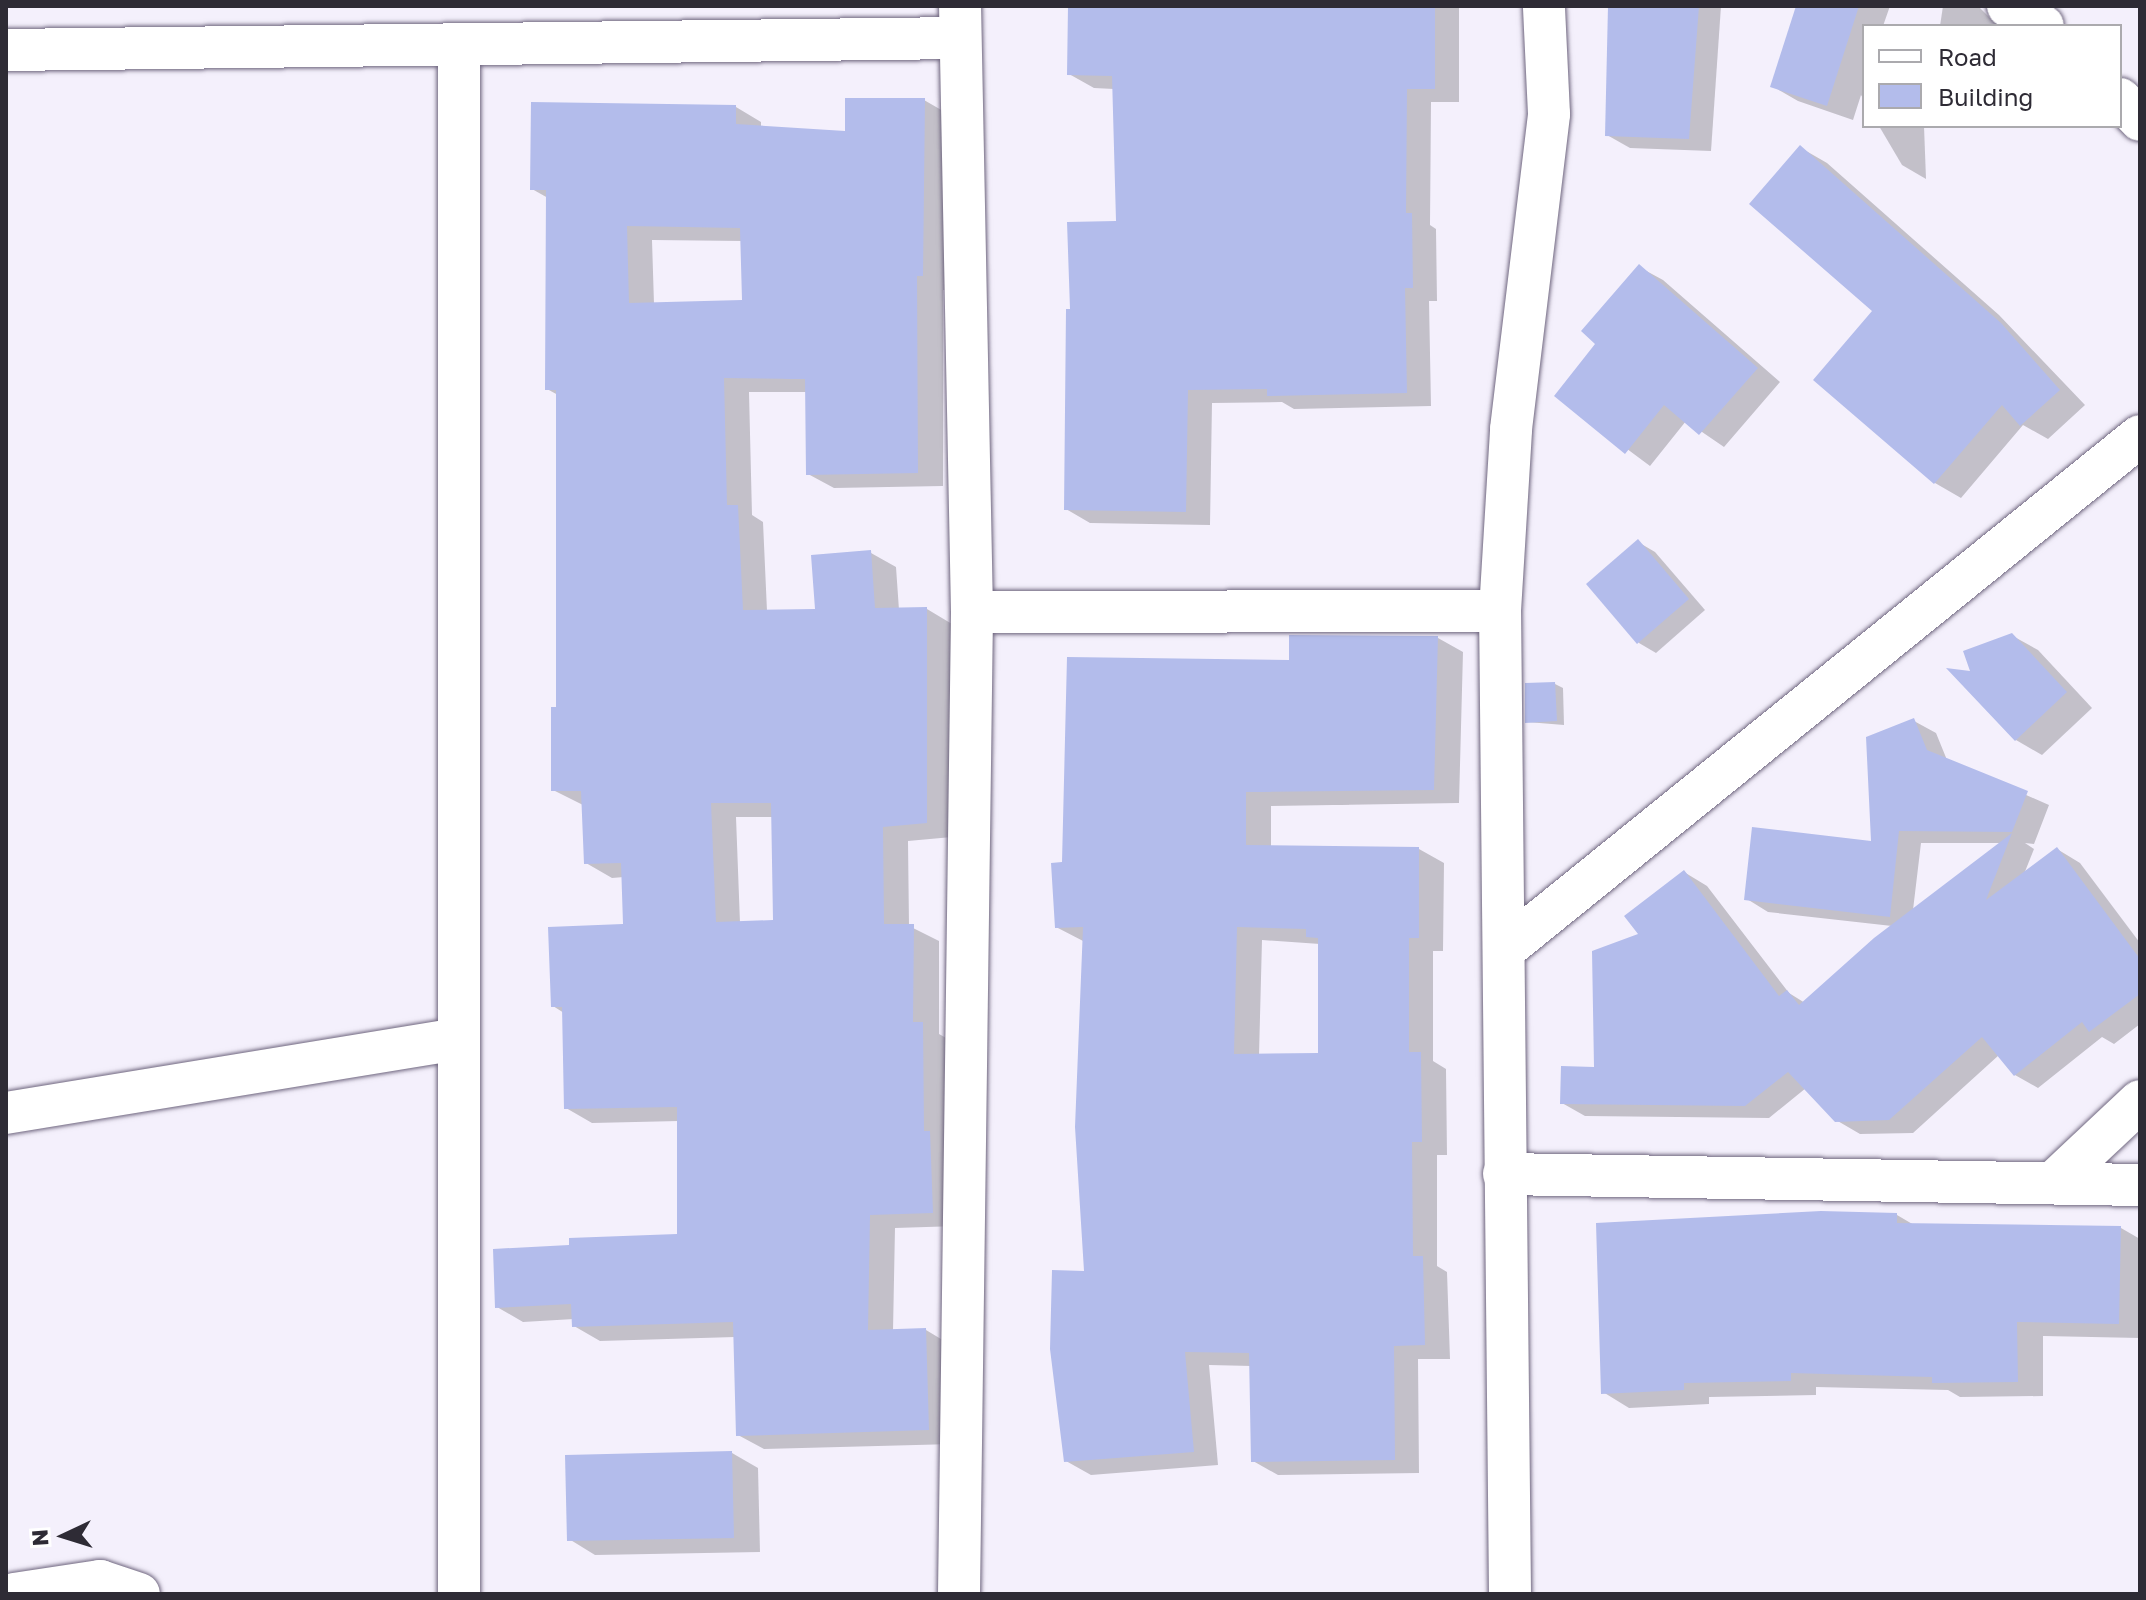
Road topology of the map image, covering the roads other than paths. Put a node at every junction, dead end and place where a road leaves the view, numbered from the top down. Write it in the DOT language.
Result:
graph roads {
  1 [pos="1544,6"];
  2 [pos="2008,6"];
  3 [pos="960,22"];
  4 [pos="2040,24"];
  5 [pos="459,46"];
  6 [pos="6,50"];
  7 [pos="2122,101"];
  8 [pos="2140,120"];
  9 [pos="2140,436"];
  10 [pos="1500,611"];
  11 [pos="972,612"];
  12 [pos="1505,949"];
  13 [pos="457,1039"];
  14 [pos="2140,1101"];
  15 [pos="6,1113"];
  16 [pos="1504,1174"];
  17 [pos="2056,1180"];
  18 [pos="2140,1185"];
  19 [pos="14,1594"];
  20 [pos="139,1594"];
  21 [pos="459,1594"];
  22 [pos="959,1594"];
  23 [pos="1510,1594"];
  1 -- 10 [label="street"];
  2 -- 4 [label="street"];
  3 -- 5 [label="street"];
  3 -- 11 [label="street"];
  5 -- 6 [label="street"];
  5 -- 13 [label="street"];
  7 -- 8 [label="street"];
  9 -- 12 [label="street"];
  10 -- 11 [label="street"];
  10 -- 12 [label="street"];
  11 -- 22 [label="street"];
  12 -- 16 [label="street"];
  13 -- 15 [label="street"];
  13 -- 21 [label="street"];
  14 -- 17 [label="street"];
  16 -- 17 [label="street"];
  16 -- 23 [label="street"];
  17 -- 18 [label="street"];
  19 -- 20 [label="street"];
}
